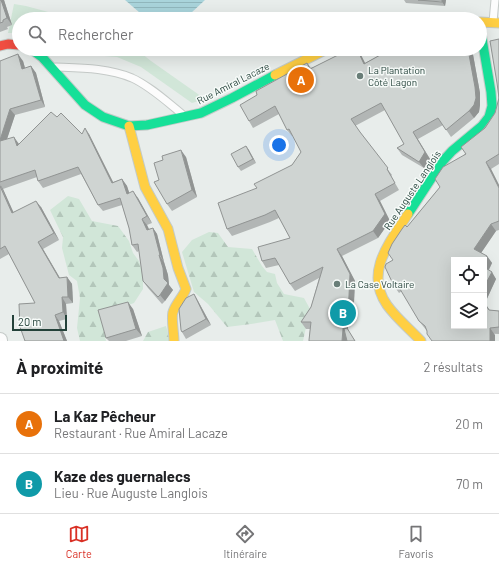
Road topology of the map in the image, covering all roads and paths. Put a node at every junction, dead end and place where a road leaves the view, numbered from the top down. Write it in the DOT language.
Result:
graph roads {
  1 [pos="495,0"];
  2 [pos="496,23"];
  3 [pos="12,44"];
  4 [pos="0,46"];
  5 [pos="42,56"];
  6 [pos="313,56"];
  7 [pos="485,56"];
  8 [pos="51,67"];
  9 [pos="186,117"];
  10 [pos="129,126"];
  11 [pos="174,341"];
  12 [pos="421,341"];
  1 -- 2 [label="lane"];
  3 -- 4 [label="street"];
  5 -- 8 [label="street, Rue Amiral Lacaze"];
  6 -- 9 [label="street, Rue Amiral Lacaze"];
  7 -- 12 [label="street, Rue Auguste Langlois"];
  8 -- 9 [label="lane"];
  8 -- 10 [label="street, Rue Amiral Lacaze"];
  9 -- 10 [label="street, Rue Amiral Lacaze"];
  10 -- 11 [label="street"];
}
